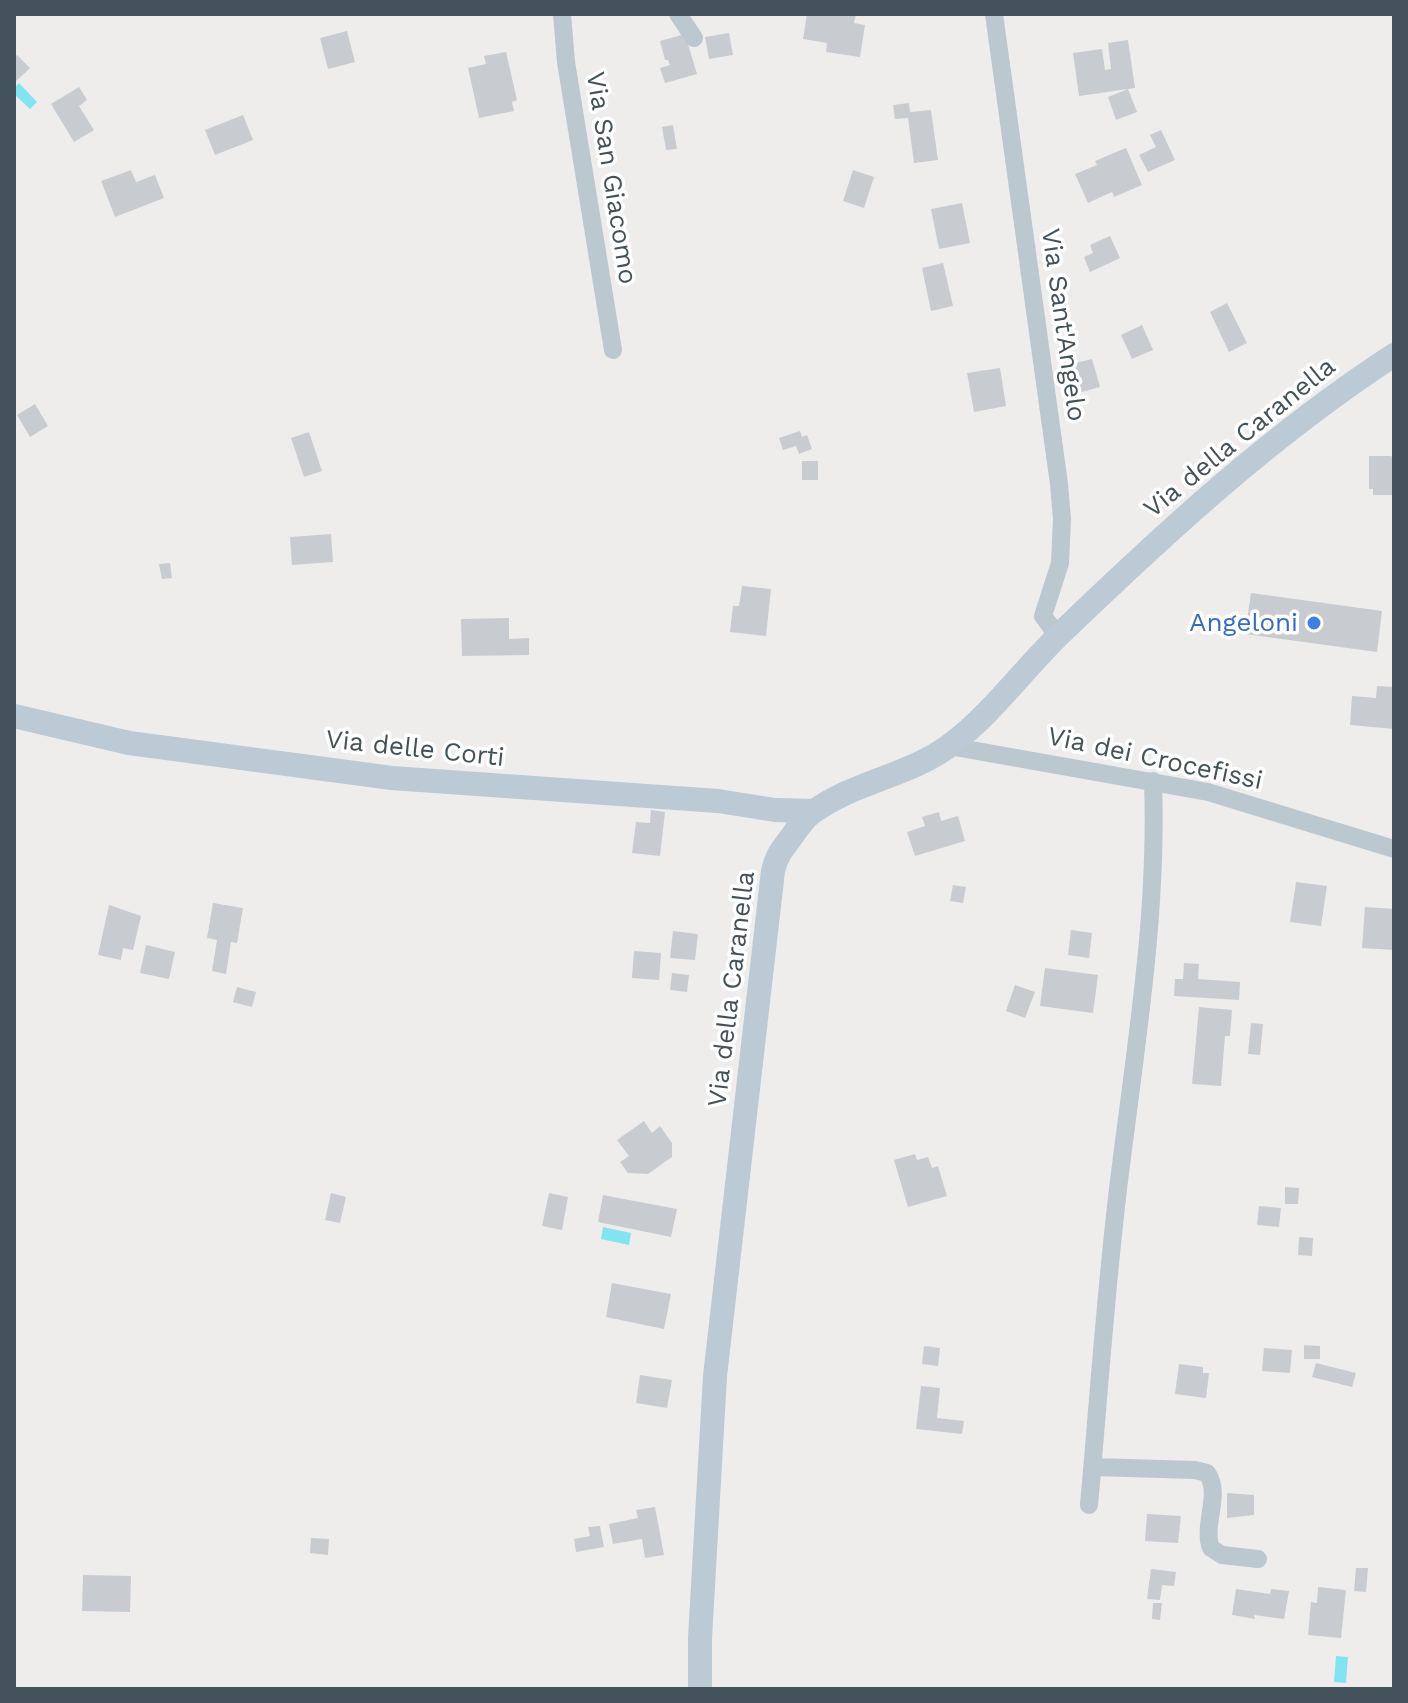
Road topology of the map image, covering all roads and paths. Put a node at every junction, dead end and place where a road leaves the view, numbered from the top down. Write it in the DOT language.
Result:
graph roads {
  1 [pos="562,14"];
  2 [pos="678,14"];
  3 [pos="994,14"];
  4 [pos="694,38"];
  5 [pos="613,350"];
  6 [pos="1394,355"];
  7 [pos="1058,636"];
  8 [pos="14,716"];
  9 [pos="949,746"];
  10 [pos="1153,781"];
  11 [pos="814,811"];
  12 [pos="1394,849"];
  13 [pos="1093,1467"];
  14 [pos="1089,1505"];
  15 [pos="1258,1559"];
  16 [pos="700,1689"];
  1 -- 5 [label="street, Via San Giacomo"];
  2 -- 4 [label="street"];
  3 -- 7 [label="street, Via Sant'Angelo"];
  6 -- 7 [label="main road, Via della Caranella"];
  7 -- 9 [label="main road, Via della Caranella"];
  8 -- 11 [label="main road, Via delle Corti"];
  9 -- 10 [label="street, Via dei Crocefissi"];
  9 -- 11 [label="main road, Via della Caranella"];
  10 -- 12 [label="street, Via dei Crocefissi"];
  10 -- 13 [label="street"];
  11 -- 16 [label="main road, Via della Caranella"];
  13 -- 14 [label="street"];
  13 -- 15 [label="street"];
}
